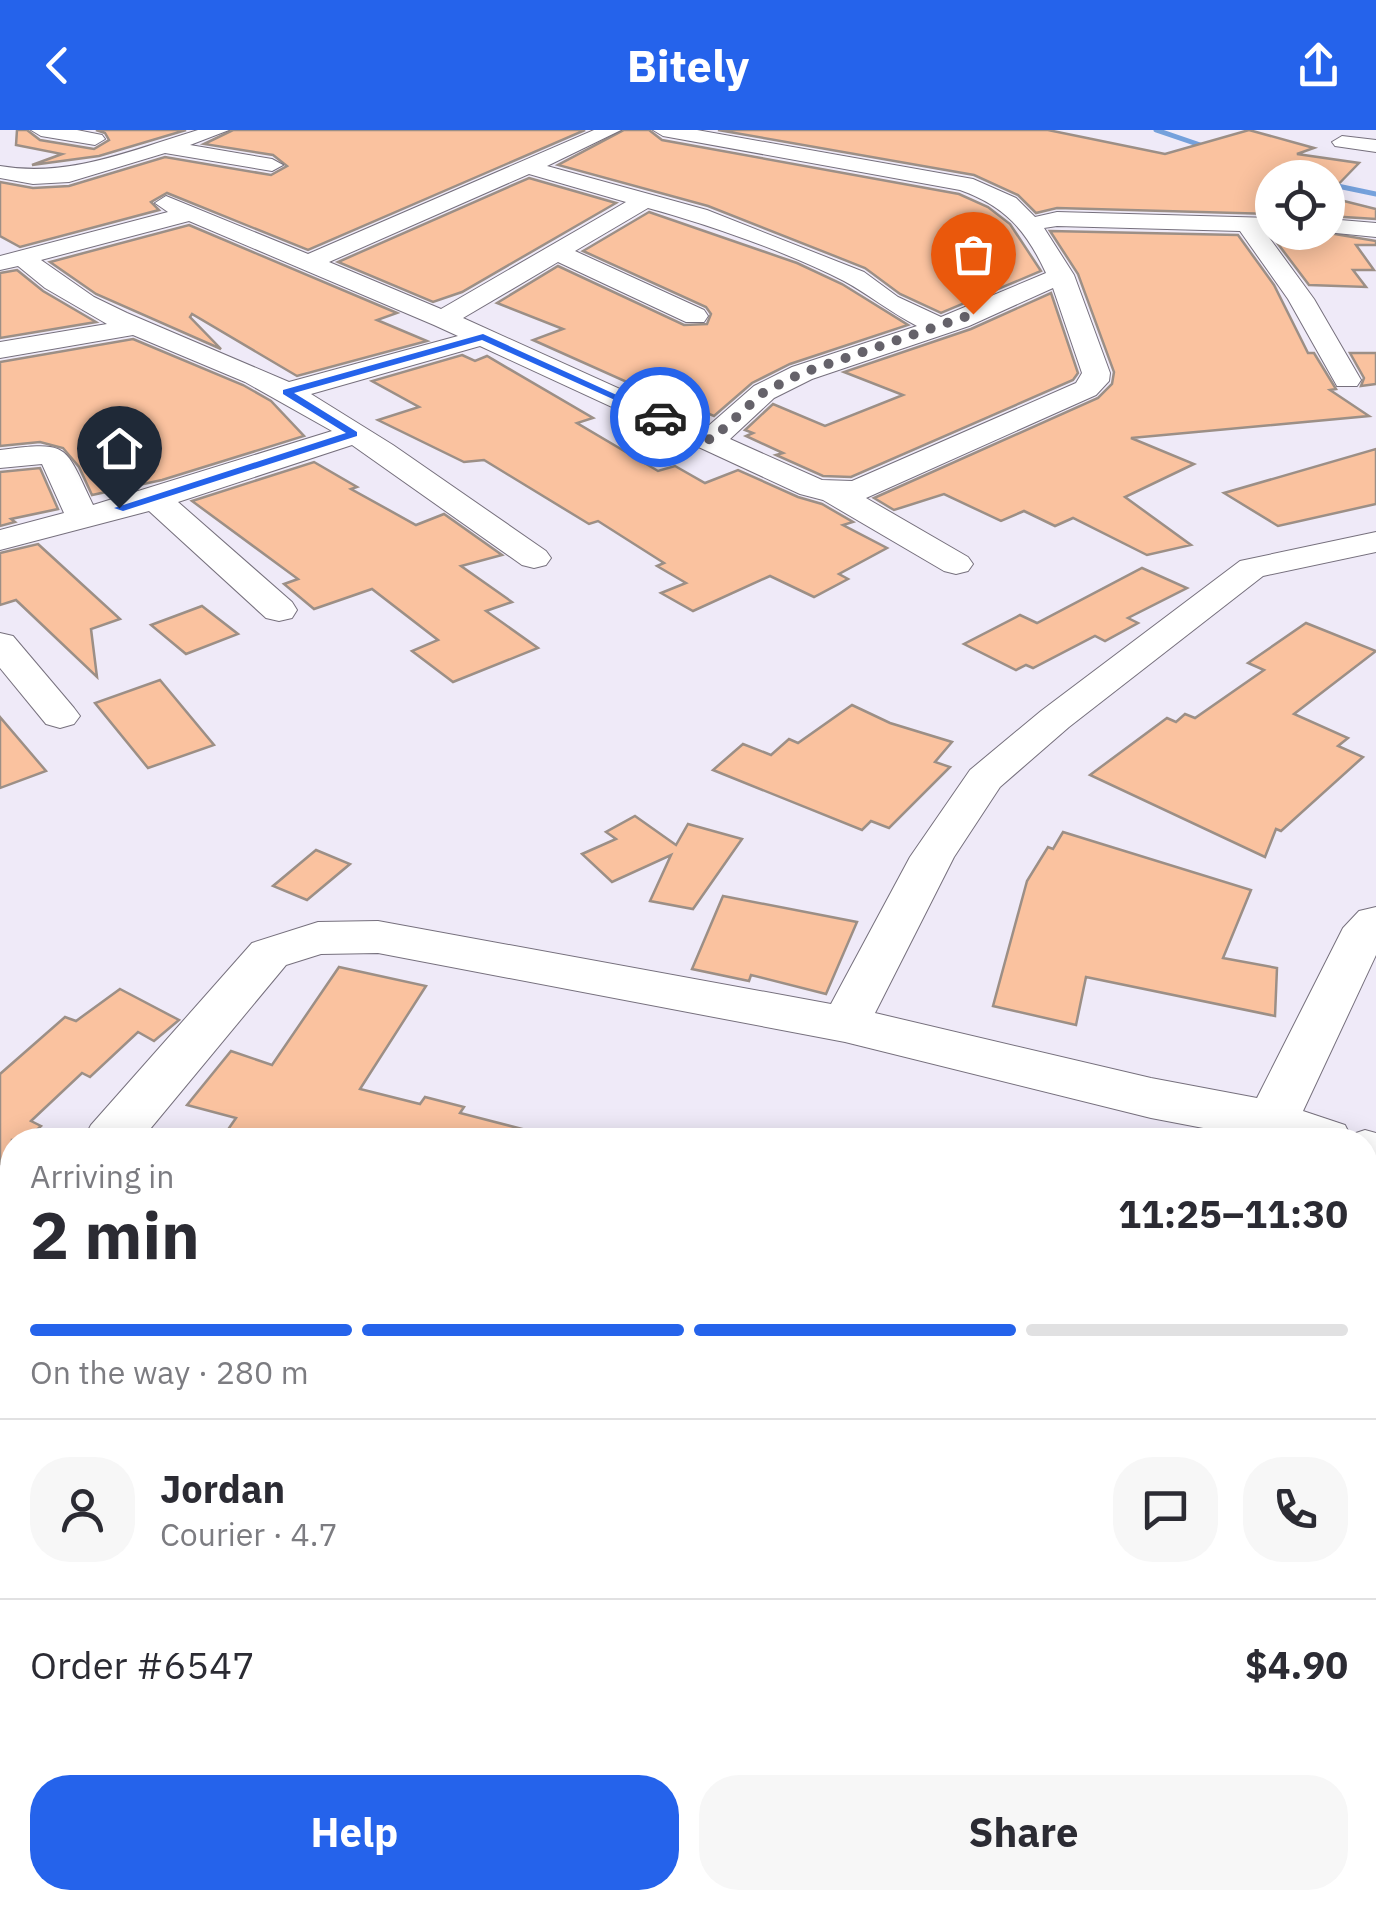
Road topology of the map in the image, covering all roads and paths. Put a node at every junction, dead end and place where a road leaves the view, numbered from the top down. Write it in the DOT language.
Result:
graph roads {
  1 [pos="41,130"];
  2 [pos="219,130"];
  3 [pos="610,130"];
  4 [pos="663,130"];
  5 [pos="95,138"];
  6 [pos="814,138"];
  7 [pos="1342,142"];
  8 [pos="1376,146"];
  9 [pos="163,148"];
  10 [pos="784,152"];
  11 [pos="272,165"];
  12 [pos="528,167"];
  13 [pos="0,172"];
  14 [pos="645,200"];
  15 [pos="166,202"];
  16 [pos="192,213"];
  17 [pos="1028,225"];
  18 [pos="1255,225"];
  19 [pos="1345,227"];
  20 [pos="1376,230"];
  21 [pos="1272,250"];
  22 [pos="557,252"];
  23 [pos="13,261"];
  24 [pos="310,261"];
  25 [pos="1062,275"];
  26 [pos="695,316"];
  27 [pos="443,319"];
  28 [pos="938,326"];
  29 [pos="134,327"];
  30 [pos="483,337"];
  31 [pos="0,350"];
  32 [pos="1346,380"];
  33 [pos="287,392"];
  34 [pos="354,434"];
  35 [pos="711,440"];
  36 [pos="0,458"];
  37 [pos="834,493"];
  38 [pos="155,499"];
  39 [pos="83,518"];
  40 [pos="0,540"];
  41 [pos="1376,542"];
  42 [pos="534,558"];
  43 [pos="956,564"];
  44 [pos="279,610"];
  45 [pos="0,644"];
  46 [pos="60,716"];
  47 [pos="1376,922"];
  48 [pos="845,1024"];
  49 [pos="1145,1119"];
  50 [pos="1272,1122"];
  51 [pos="120,1128"];
  52 [pos="1290,1128"];
  1 -- 5 [label="street"];
  2 -- 9 [label="street"];
  3 -- 12 [label="street"];
  4 -- 10 [label="street"];
  6 -- 10 [label="street"];
  7 -- 8 [label="street"];
  9 -- 11 [label="street"];
  9 -- 13 [label="street"];
  10 -- 17 [label="street"];
  12 -- 14 [label="street"];
  12 -- 24 [label="street"];
  14 -- 22 [label="street"];
  14 -- 28 [label="street"];
  15 -- 16 [label="street"];
  16 -- 23 [label="street"];
  16 -- 24 [label="street"];
  17 -- 18 [label="street"];
  17 -- 25 [label="street"];
  19 -- 20 [label="street"];
  21 -- 32 [label="street"];
  22 -- 26 [label="street"];
  22 -- 27 [label="street"];
  23 -- 29 [label="street"];
  24 -- 27 [label="street"];
  25 -- 28 [label="street"];
  25 -- 37 [label="street"];
  27 -- 30 [label="street"];
  28 -- 35 [label="street"];
  29 -- 31 [label="street"];
  29 -- 33 [label="street"];
  30 -- 33 [label="street"];
  30 -- 35 [label="street"];
  33 -- 34 [label="street"];
  34 -- 38 [label="street"];
  34 -- 42 [label="street"];
  35 -- 37 [label="street"];
  36 -- 39 [label="street"];
  37 -- 43 [label="street"];
  38 -- 39 [label="street"];
  38 -- 44 [label="street"];
  39 -- 40 [label="street"];
  41 -- 48 [label="street"];
  45 -- 46 [label="street"];
  47 -- 50 [label="street"];
  48 -- 49 [label="street"];
  48 -- 51 [label="street"];
  49 -- 50 [label="street"];
  50 -- 52 [label="street"];
}
